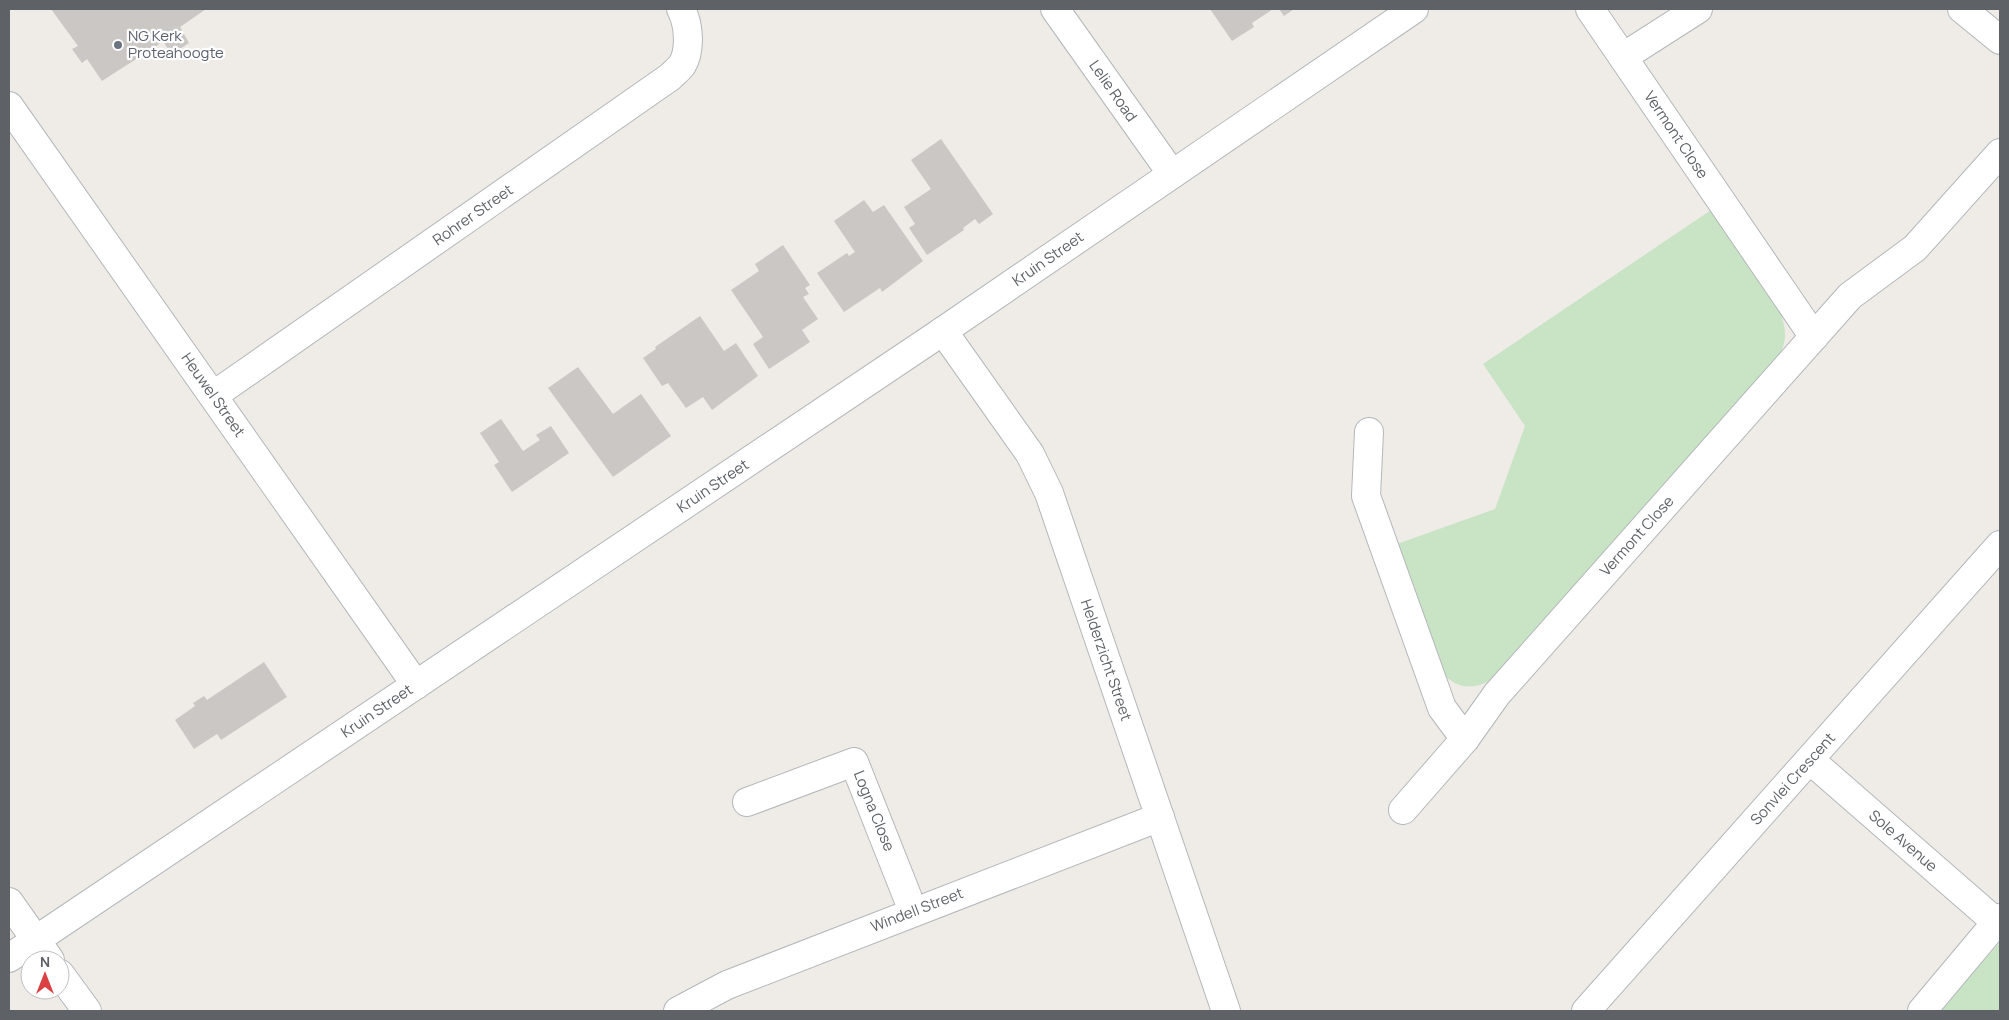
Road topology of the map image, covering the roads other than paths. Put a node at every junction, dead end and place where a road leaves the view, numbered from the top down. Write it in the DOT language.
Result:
graph roads {
  1 [pos="681,9"];
  2 [pos="1055,9"];
  3 [pos="1414,9"];
  4 [pos="1590,9"];
  5 [pos="1698,9"];
  6 [pos="1962,9"];
  7 [pos="2000,40"];
  8 [pos="1623,58"];
  9 [pos="9,106"];
  10 [pos="2000,154"];
  11 [pos="1172,174"];
  12 [pos="943,331"];
  13 [pos="1814,337"];
  14 [pos="214,395"];
  15 [pos="1369,432"];
  16 [pos="2000,545"];
  17 [pos="416,685"];
  18 [pos="1465,739"];
  19 [pos="1810,760"];
  20 [pos="747,802"];
  21 [pos="1403,810"];
  22 [pos="1160,817"];
  23 [pos="9,902"];
  24 [pos="913,911"];
  25 [pos="1998,920"];
  26 [pos="43,950"];
  27 [pos="70,988"];
  28 [pos="87,1011"];
  29 [pos="678,1011"];
  30 [pos="1226,1011"];
  31 [pos="1586,1011"];
  32 [pos="1922,1011"];
  1 -- 14 [label="street, Rohrer Street"];
  2 -- 11 [label="street, Lelie Road"];
  3 -- 11 [label="street, Kruin Street"];
  4 -- 8 [label="street, Vermont Close"];
  5 -- 8 [label="street"];
  6 -- 7 [label="street"];
  8 -- 13 [label="street, Vermont Close"];
  9 -- 14 [label="street, Heuwel Street"];
  10 -- 13 [label="street, Vermont Close"];
  11 -- 12 [label="street, Kruin Street"];
  12 -- 17 [label="street, Kruin Street"];
  12 -- 22 [label="street, Helderzicht Street"];
  13 -- 18 [label="street, Vermont Close"];
  14 -- 17 [label="street, Heuwel Street"];
  15 -- 18 [label="street"];
  16 -- 19 [label="street, Sonvlei Crescent"];
  17 -- 26 [label="street, Kruin Street"];
  18 -- 21 [label="street, Vermont Close"];
  19 -- 25 [label="street, Sole Avenue"];
  19 -- 31 [label="street, Sonvlei Crescent"];
  20 -- 24 [label="street, Logna Close"];
  22 -- 24 [label="street, Windell Street"];
  22 -- 30 [label="street, Helderzicht Street"];
  23 -- 26 [label="street"];
  24 -- 29 [label="street, Windell Street"];
  25 -- 32 [label="street, Sole Avenue"];
  27 -- 28 [label="street"];
}
